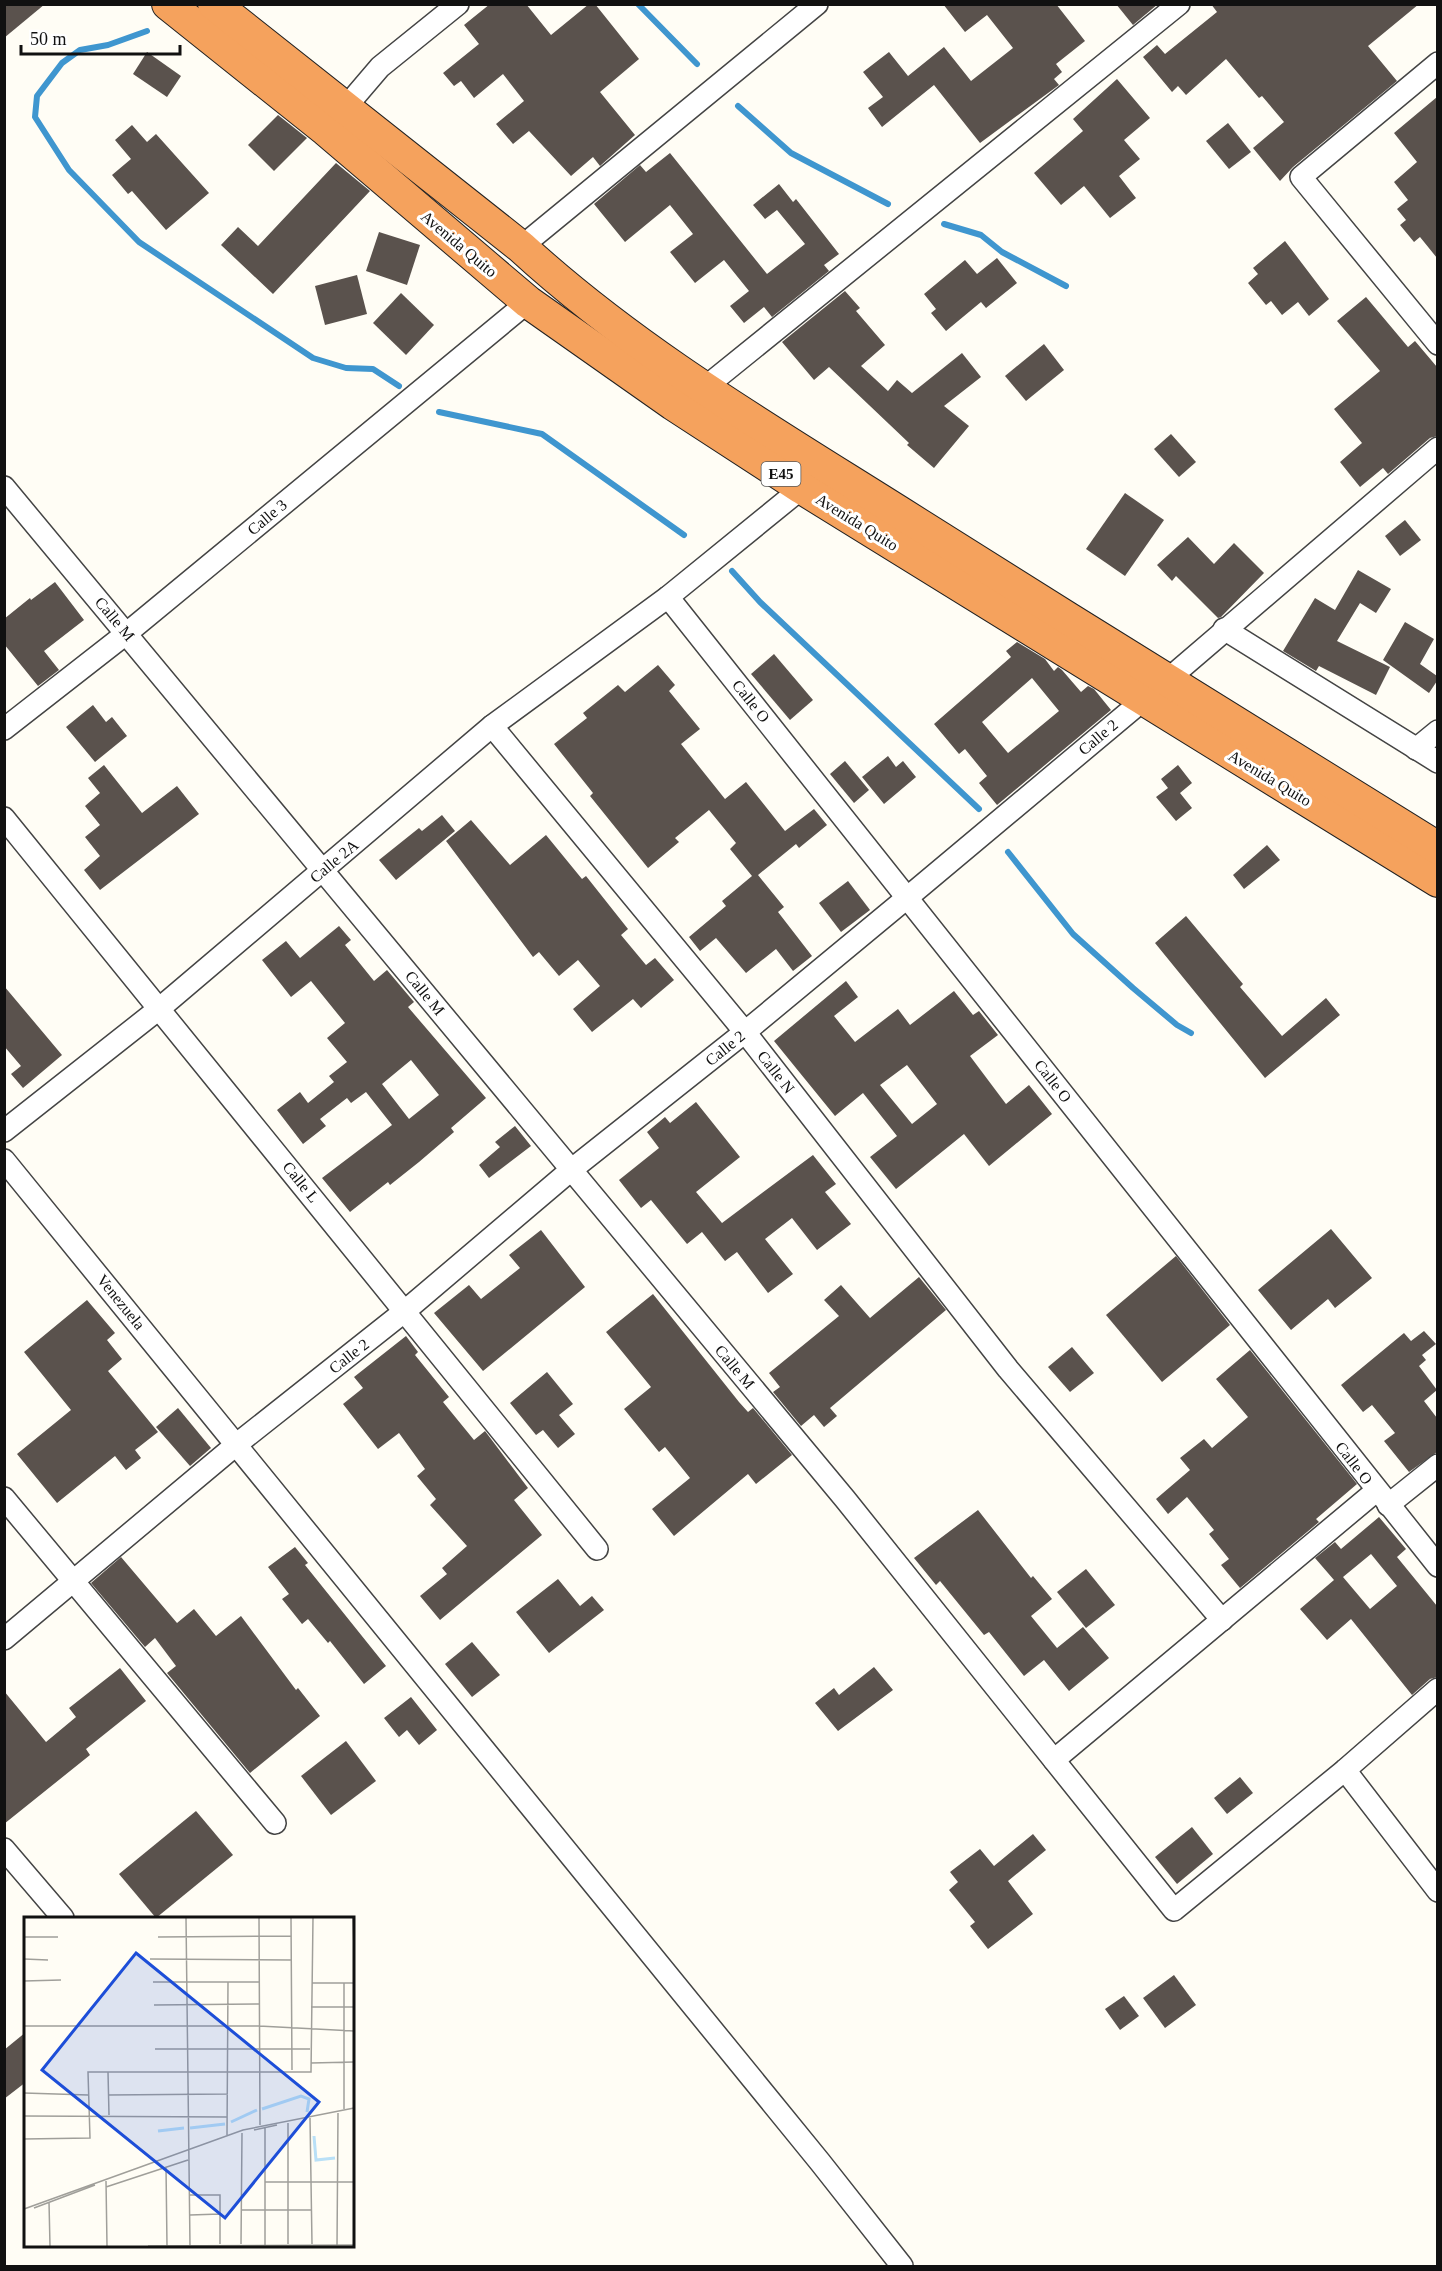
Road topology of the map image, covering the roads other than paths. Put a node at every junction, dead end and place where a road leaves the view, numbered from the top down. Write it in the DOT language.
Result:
graph roads {
  1 [pos="168,4"];
  2 [pos="214,4"];
  3 [pos="458,4"];
  4 [pos="817,4"];
  5 [pos="1179,4"];
  6 [pos="1437,63"];
  7 [pos="345,108"];
  8 [pos="520,247"];
  9 [pos="528,302"];
  10 [pos="1437,344"];
  11 [pos="703,389"];
  12 [pos="1437,448"];
  13 [pos="4,487"];
  14 [pos="802,488"];
  15 [pos="668,597"];
  16 [pos="1224,628"];
  17 [pos="127,633"];
  18 [pos="1166,681"];
  19 [pos="1142,700"];
  20 [pos="492,726"];
  21 [pos="4,729"];
  22 [pos="1437,731"];
  23 [pos="1416,749"];
  24 [pos="1437,762"];
  25 [pos="4,818"];
  26 [pos="1437,848"];
  27 [pos="324,870"];
  28 [pos="1437,881"];
  29 [pos="908,897"];
  30 [pos="160,1008"];
  31 [pos="745,1032"];
  32 [pos="4,1131"];
  33 [pos="4,1160"];
  34 [pos="571,1170"];
  35 [pos="405,1311"];
  36 [pos="237,1444"];
  37 [pos="1437,1465"];
  38 [pos="4,1498"];
  39 [pos="1382,1498"];
  40 [pos="597,1549"];
  41 [pos="1437,1566"];
  42 [pos="73,1582"];
  43 [pos="1222,1620"];
  44 [pos="4,1639"];
  45 [pos="1437,1689"];
  46 [pos="1054,1760"];
  47 [pos="1345,1770"];
  48 [pos="275,1823"];
  49 [pos="4,1849"];
  50 [pos="1437,1891"];
  51 [pos="62,1917"];
  52 [pos="902,2266"];
  1 -- 9 [label="highway, Avenida Quito / E45"];
  2 -- 7 [label="highway, Avenida Quito / E45"];
  3 -- 7 [label="street"];
  4 -- 8 [label="street"];
  5 -- 11 [label="street"];
  6 -- 10 [label="street"];
  7 -- 8 [label="highway, Avenida Quito / E45"];
  8 -- 11 [label="highway, Avenida Quito / E45"];
  9 -- 14 [label="highway, Avenida Quito / E45"];
  9 -- 17 [label="street, Calle 3"];
  11 -- 18 [label="highway, Avenida Quito / E45"];
  12 -- 16 [label="street, Calle 2"];
  13 -- 17 [label="street, Calle M"];
  14 -- 15 [label="street, Calle 2A"];
  14 -- 19 [label="highway, Avenida Quito / E45"];
  15 -- 20 [label="street, Calle 2A"];
  15 -- 29 [label="street, Calle O"];
  16 -- 18 [label="street, Calle 2"];
  16 -- 23 [label="street"];
  17 -- 21 [label="street, Calle 3"];
  17 -- 27 [label="street, Calle M"];
  18 -- 19 [label="street, Calle 2"];
  18 -- 26 [label="highway, Avenida Quito / E45"];
  19 -- 28 [label="highway, Avenida Quito / E45"];
  19 -- 29 [label="street, Calle 2"];
  20 -- 27 [label="street, Calle 2A"];
  20 -- 31 [label="street, Calle N"];
  22 -- 23 [label="street"];
  23 -- 24 [label="street"];
  25 -- 30 [label="street, Calle L"];
  27 -- 30 [label="street, Calle 2A"];
  27 -- 34 [label="street, Calle M"];
  29 -- 31 [label="street, Calle 2"];
  29 -- 39 [label="street, Calle O"];
  30 -- 32 [label="street, Calle 2A"];
  30 -- 35 [label="street, Calle L"];
  31 -- 34 [label="street, Calle 2"];
  31 -- 43 [label="street, Calle N"];
  33 -- 36 [label="street, Venezuela"];
  34 -- 35 [label="street, Calle 2"];
  34 -- 46 [label="street, Calle M"];
  35 -- 36 [label="street, Calle 2"];
  35 -- 40 [label="street, Calle L"];
  36 -- 42 [label="street, Calle 2"];
  36 -- 52 [label="street, Venezuela"];
  37 -- 39 [label="street"];
  38 -- 42 [label="street"];
  39 -- 41 [label="street, Calle O"];
  39 -- 43 [label="street"];
  42 -- 44 [label="street, Calle 2"];
  42 -- 48 [label="street"];
  43 -- 46 [label="street"];
  45 -- 47 [label="street"];
  46 -- 47 [label="street, Calle M"];
  47 -- 50 [label="street"];
  49 -- 51 [label="street"];
}
